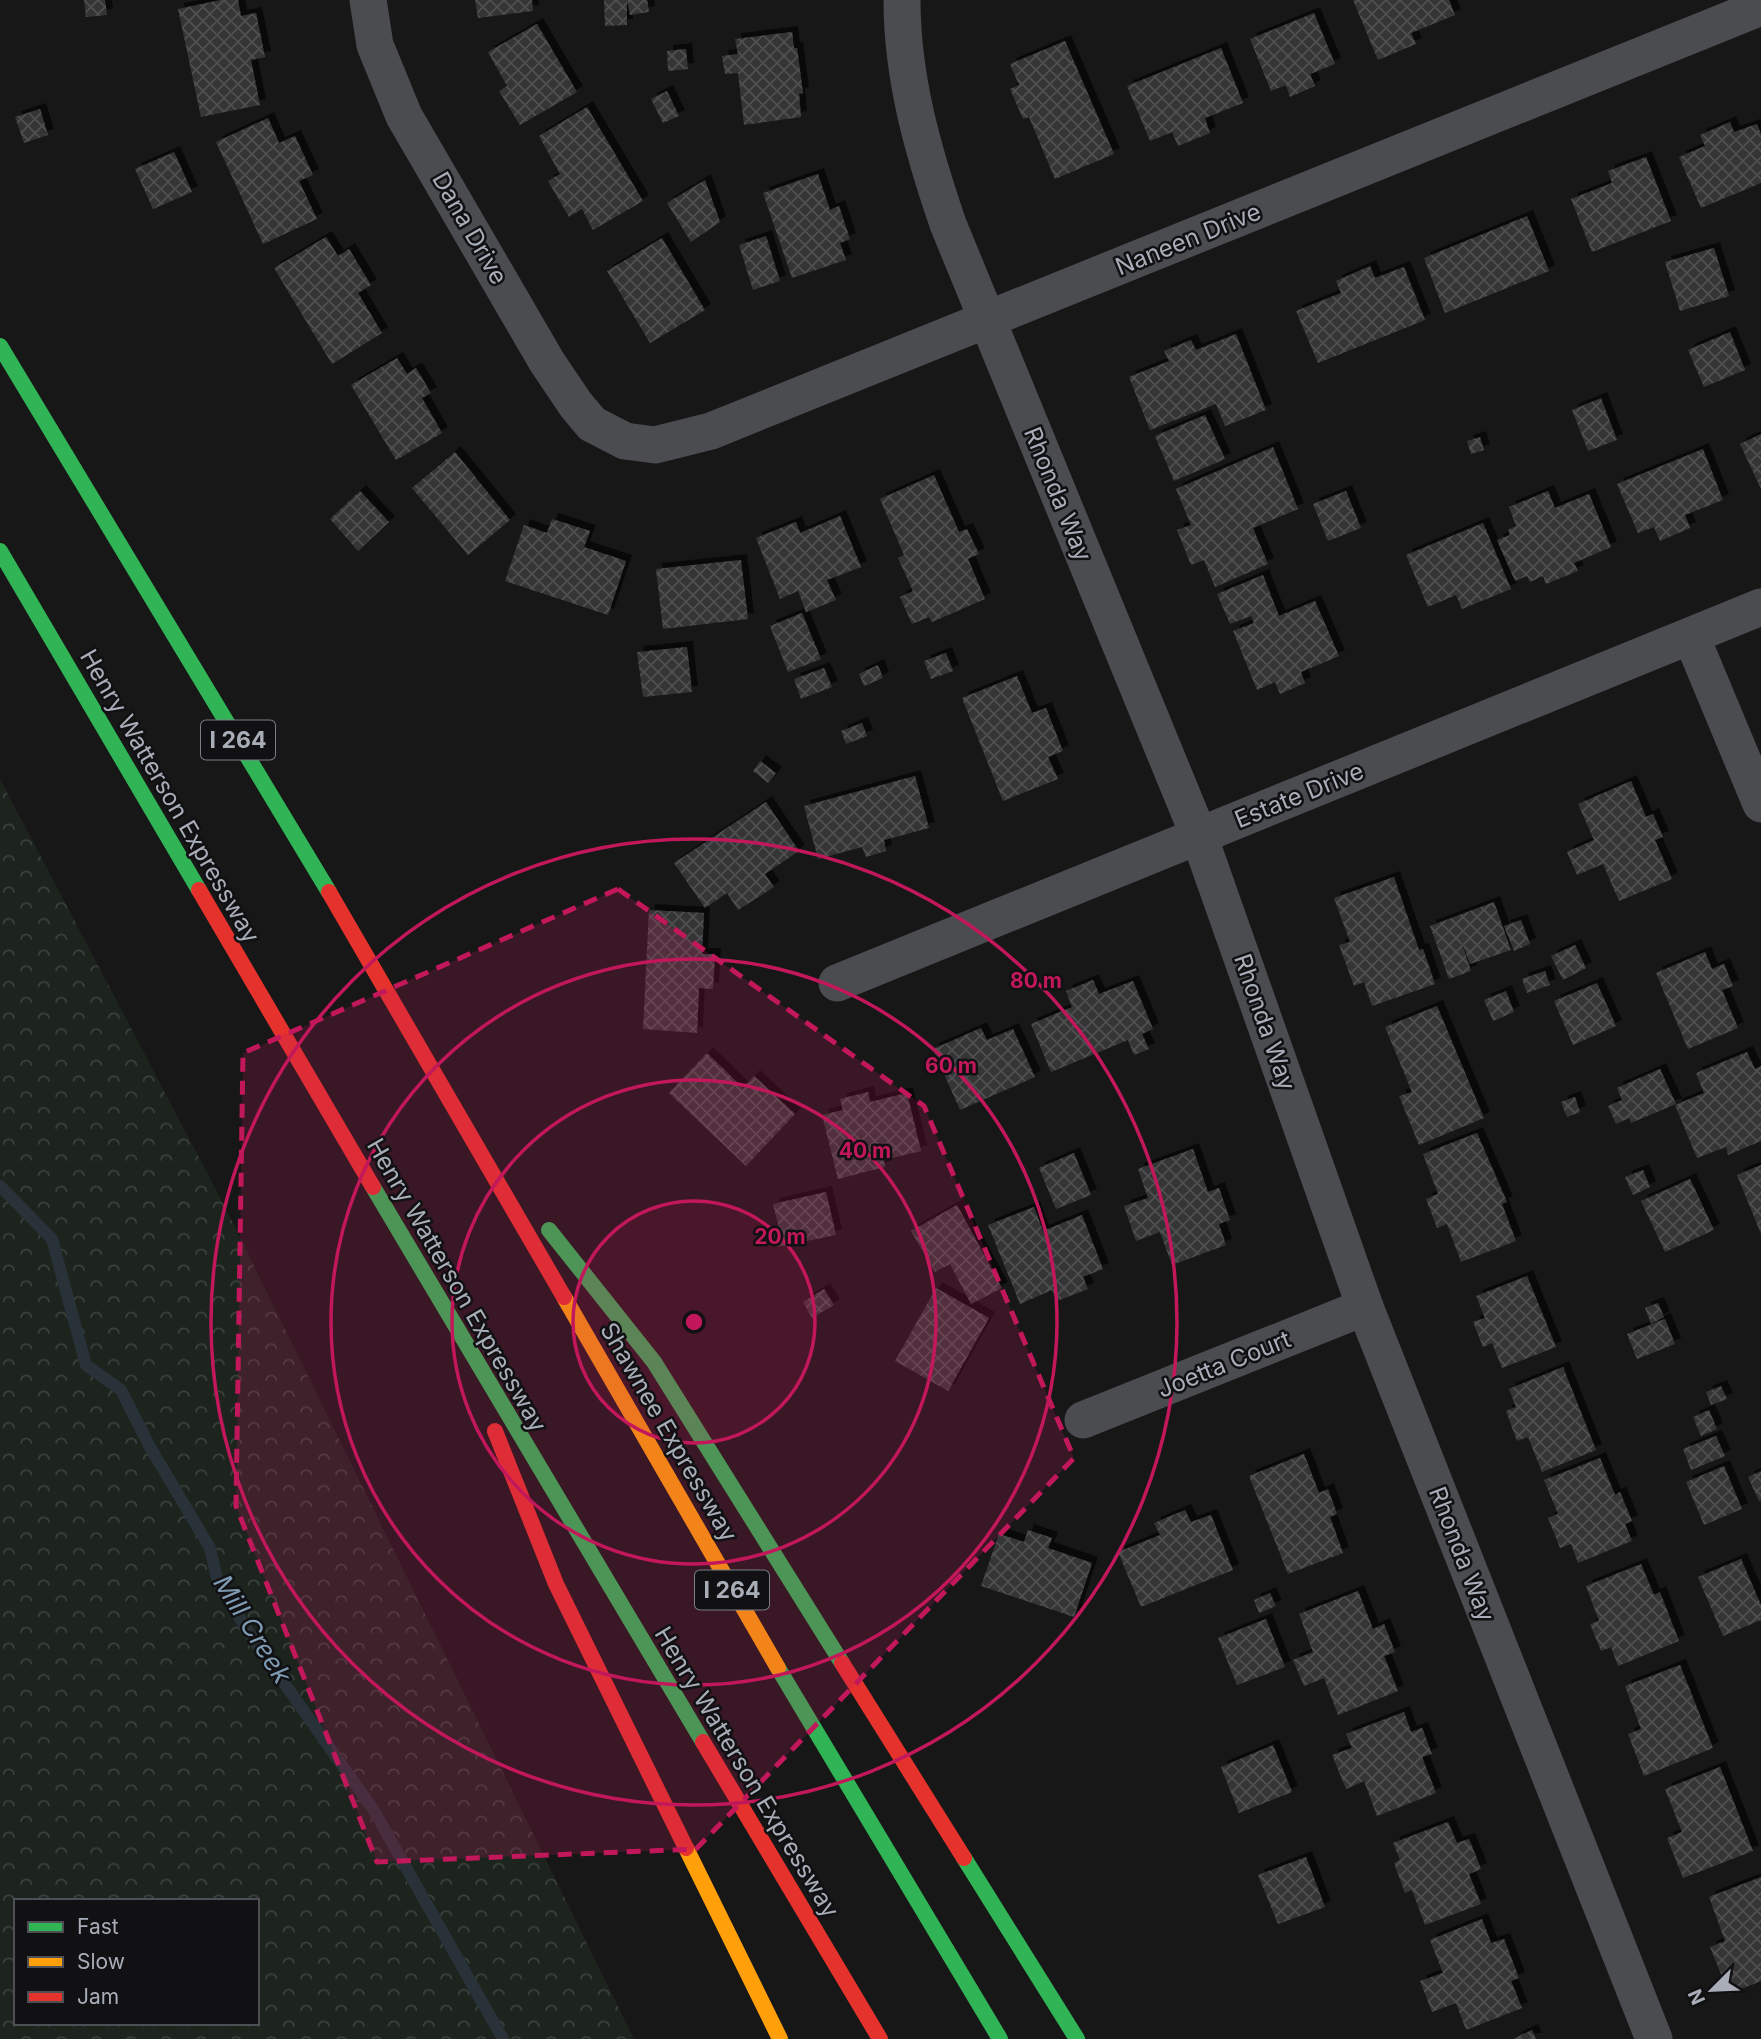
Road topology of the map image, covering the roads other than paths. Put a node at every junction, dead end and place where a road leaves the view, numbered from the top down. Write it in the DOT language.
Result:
graph roads {
  1 [pos="368,0"];
  2 [pos="902,0"];
  3 [pos="1761,7"];
  4 [pos="986,320"];
  5 [pos="0,346"];
  6 [pos="611,435"];
  7 [pos="0,551"];
  8 [pos="1761,607"];
  9 [pos="1691,636"];
  10 [pos="1761,804"];
  11 [pos="1199,836"];
  12 [pos="837,983"];
  13 [pos="473,1135"];
  14 [pos="1365,1307"];
  15 [pos="452,1322"];
  16 [pos="1083,1420"];
  17 [pos="780,2039"];
  18 [pos="880,2039"];
  19 [pos="1000,2039"];
  20 [pos="1077,2039"];
  21 [pos="1654,2039"];
  1 -- 6 [label="street, Dana Drive"];
  2 -- 4 [label="street, Rhonda Way"];
  3 -- 4 [label="street, Naneen Drive"];
  4 -- 6 [label="street, Naneen Drive"];
  4 -- 11 [label="street, Rhonda Way"];
  5 -- 13 [label="highway, I 264"];
  7 -- 15 [label="highway, Henry Watterson Expressway"];
  8 -- 9 [label="street, Estate Drive"];
  9 -- 10 [label="street"];
  9 -- 11 [label="street, Estate Drive"];
  11 -- 12 [label="street, Estate Drive"];
  11 -- 14 [label="street, Rhonda Way"];
  13 -- 19 [label="highway, Shawnee Expressway / I 264"];
  13 -- 20 [label="highway"];
  14 -- 16 [label="street, Joetta Court"];
  14 -- 21 [label="street, Rhonda Way"];
  15 -- 17 [label="highway"];
  15 -- 18 [label="highway, Henry Watterson Expressway"];
}
